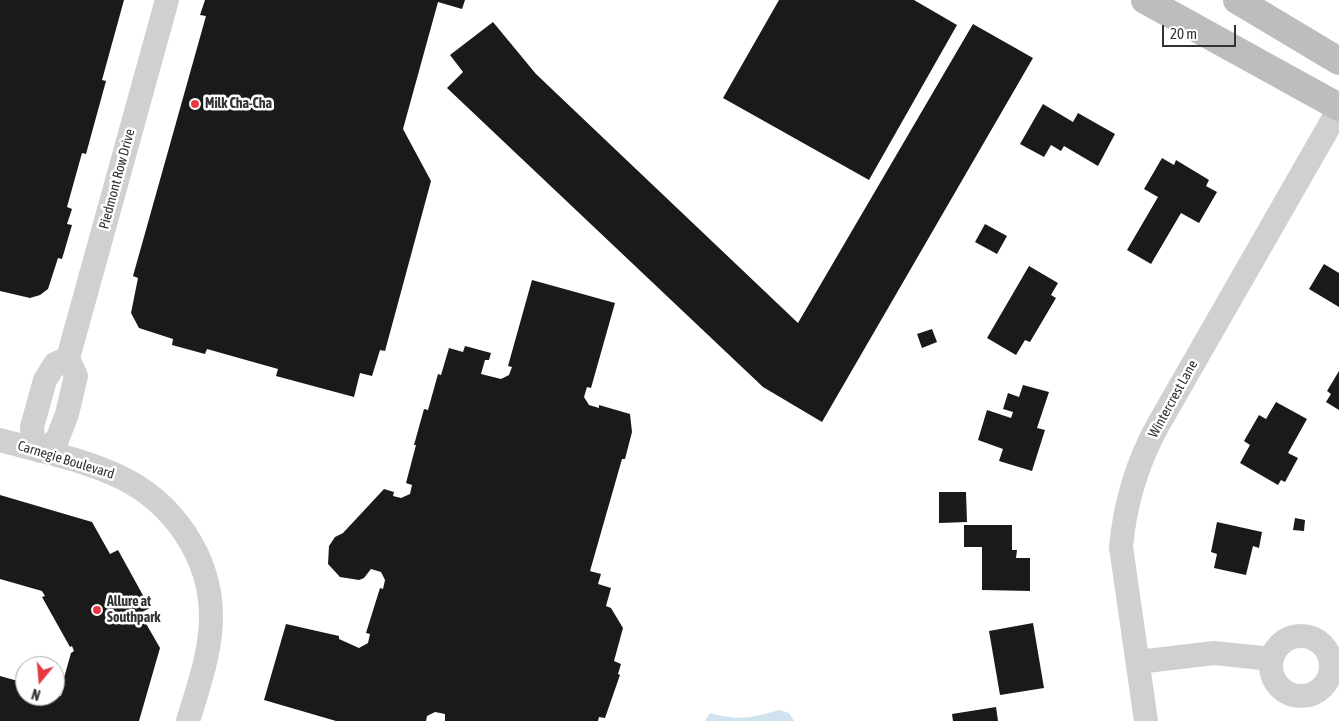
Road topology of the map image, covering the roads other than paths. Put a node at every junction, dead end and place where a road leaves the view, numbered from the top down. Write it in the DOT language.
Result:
graph roads {
  1 [pos="167,0"];
  2 [pos="1145,0"];
  3 [pos="1237,0"];
  4 [pos="1339,62"];
  5 [pos="1339,108"];
  6 [pos="0,440"];
  7 [pos="40,451"];
  8 [pos="1272,659"];
  9 [pos="1138,662"];
  10 [pos="188,721"];
  11 [pos="1146,721"];
  1 -- 7 [label="street, Piedmont Row Drive"];
  2 -- 5 [label="main road"];
  3 -- 4 [label="main road"];
  5 -- 9 [label="street, Wintercrest Lane"];
  6 -- 7 [label="street, Carnegie Boulevard"];
  7 -- 10 [label="street, Carnegie Boulevard"];
  8 -- 9 [label="street"];
  9 -- 11 [label="street, Wintercrest Lane"];
}
